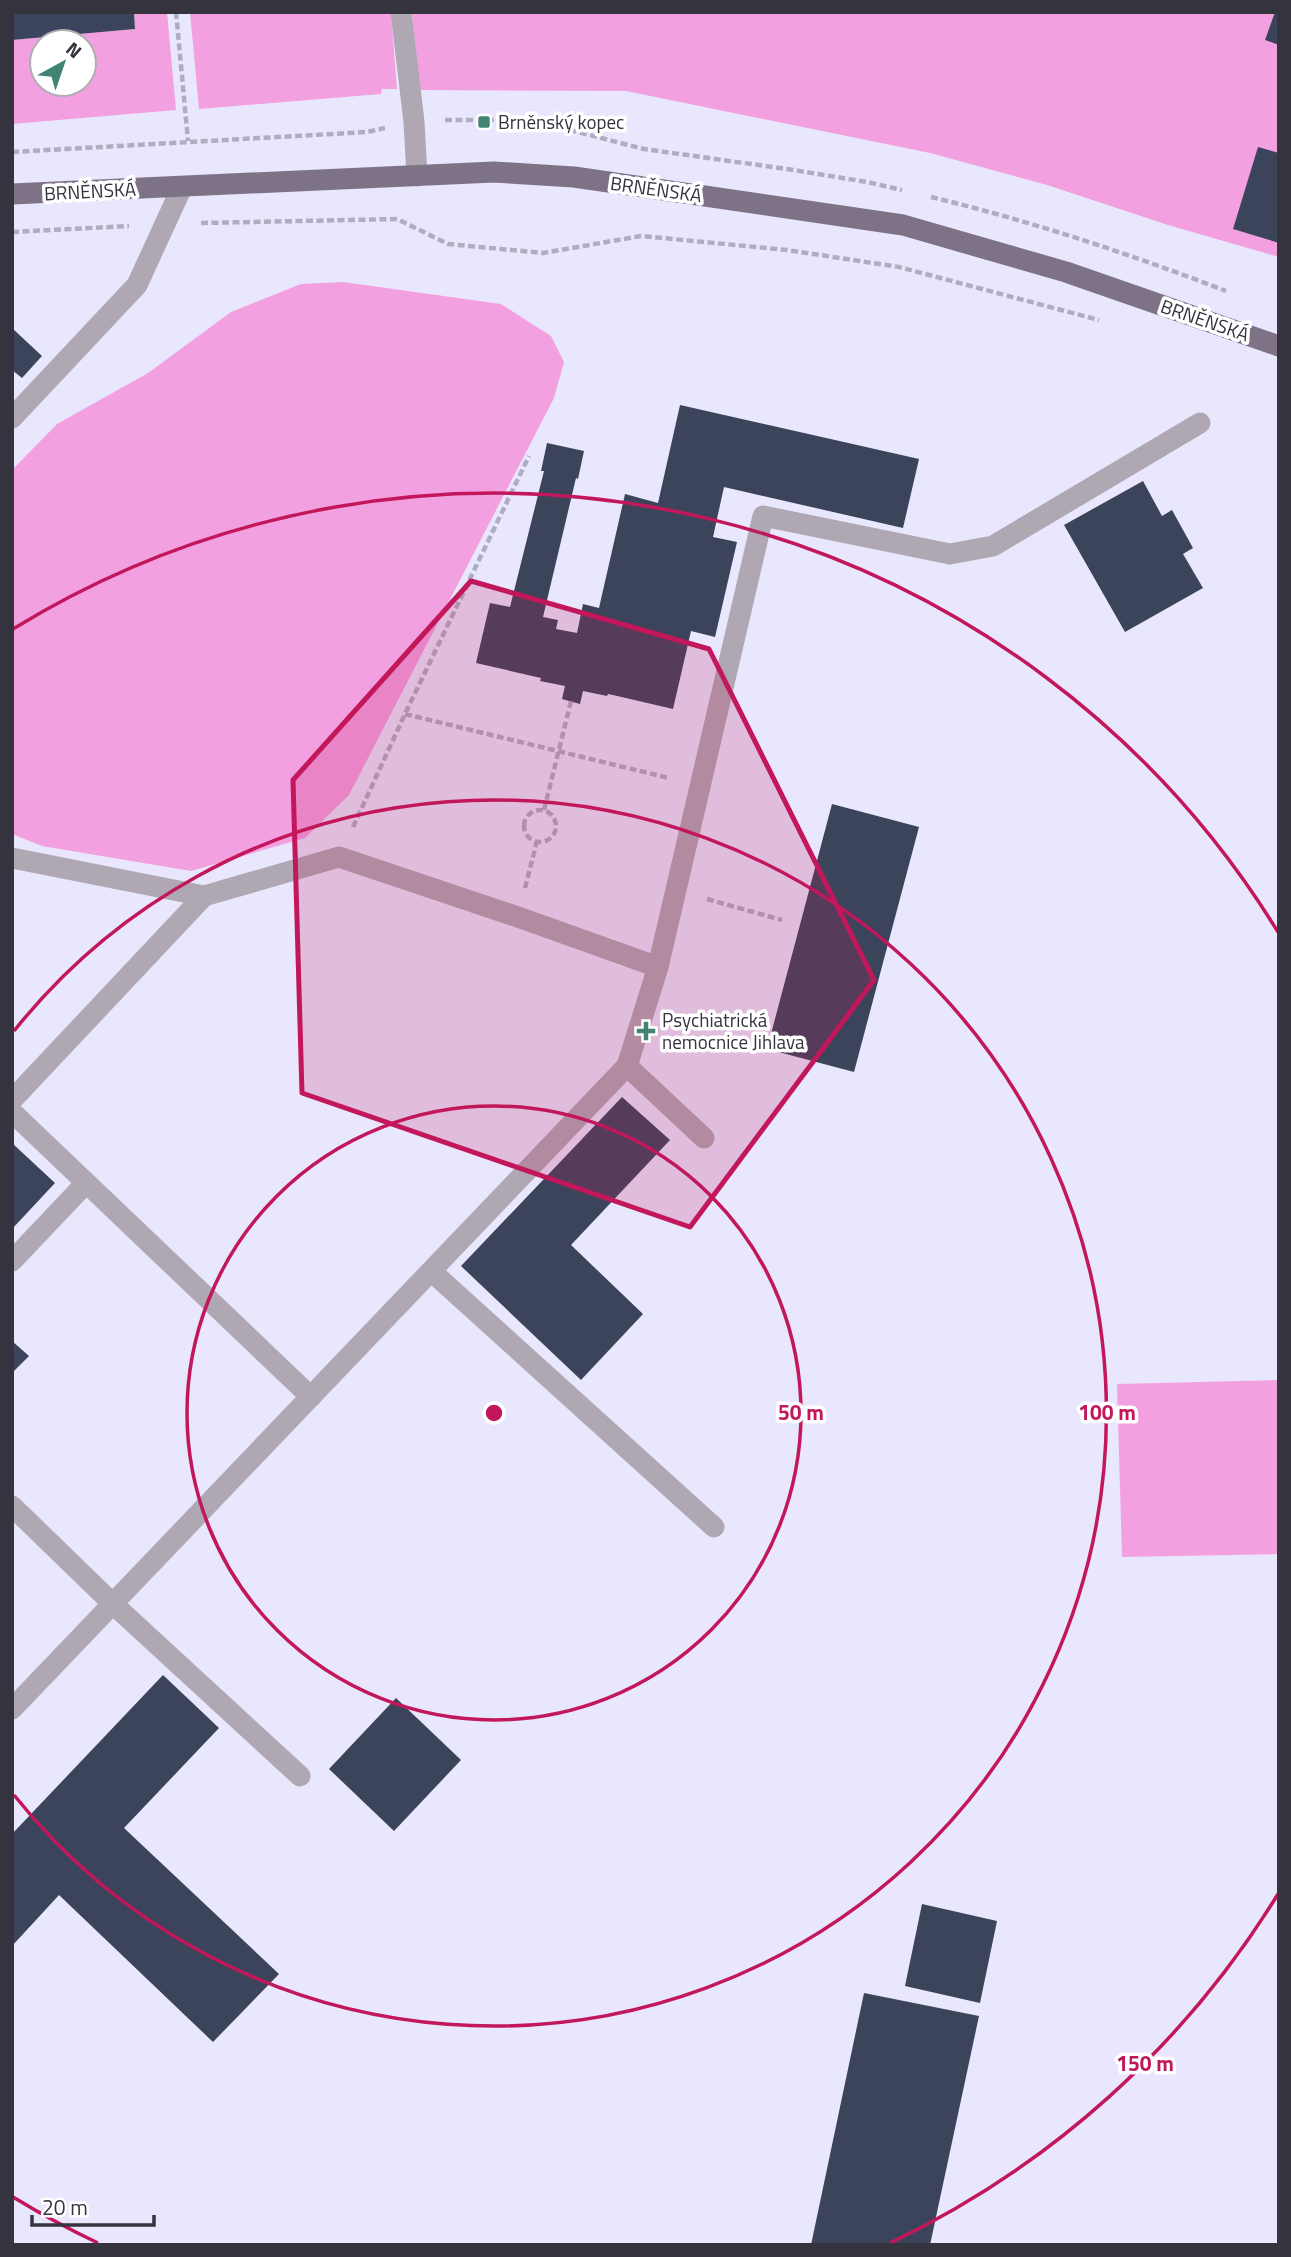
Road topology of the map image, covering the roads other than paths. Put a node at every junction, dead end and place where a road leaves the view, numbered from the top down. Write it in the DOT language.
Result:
graph roads {
  1 [pos="401,12"];
  2 [pos="417,176"];
  3 [pos="182,187"];
  4 [pos="12,194"];
  5 [pos="1279,346"];
  6 [pos="12,418"];
  7 [pos="1200,423"];
  8 [pos="12,858"];
  9 [pos="204,896"];
  10 [pos="658,967"];
  11 [pos="627,1066"];
  12 [pos="12,1100"];
  13 [pos="12,1112"];
  14 [pos="704,1138"];
  15 [pos="86,1183"];
  16 [pos="12,1261"];
  17 [pos="431,1271"];
  18 [pos="311,1397"];
  19 [pos="12,1506"];
  20 [pos="714,1527"];
  21 [pos="113,1604"];
  22 [pos="12,1710"];
  23 [pos="300,1776"];
  1 -- 2 [label="lane"];
  2 -- 3 [label="main road, BRNĚNSKÁ"];
  2 -- 5 [label="main road, BRNĚNSKÁ"];
  3 -- 4 [label="main road, BRNĚNSKÁ"];
  3 -- 6 [label="lane"];
  7 -- 10 [label="lane"];
  8 -- 9 [label="lane"];
  9 -- 10 [label="lane"];
  9 -- 12 [label="lane"];
  10 -- 11 [label="lane"];
  11 -- 14 [label="lane"];
  11 -- 17 [label="lane"];
  13 -- 15 [label="lane"];
  15 -- 16 [label="lane"];
  15 -- 18 [label="lane"];
  17 -- 18 [label="lane"];
  17 -- 20 [label="lane"];
  18 -- 21 [label="lane"];
  19 -- 21 [label="lane"];
  21 -- 22 [label="lane"];
  21 -- 23 [label="lane"];
}
